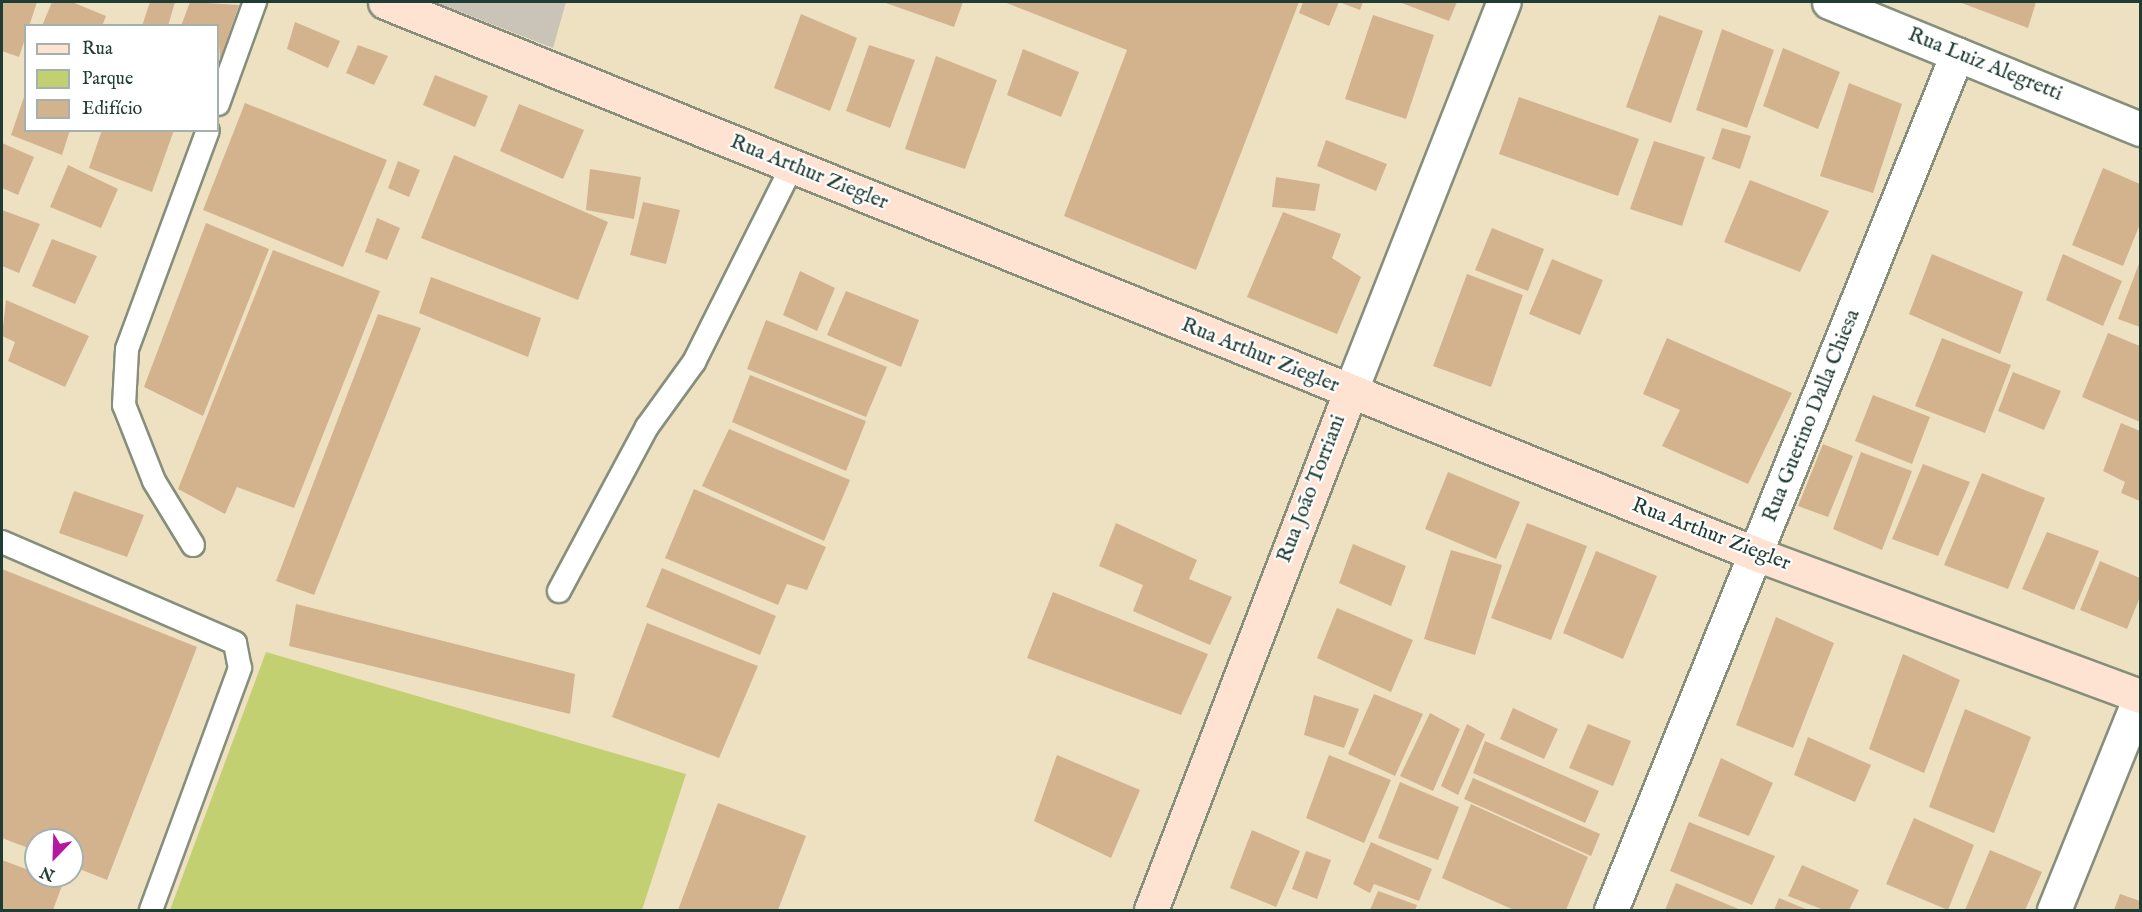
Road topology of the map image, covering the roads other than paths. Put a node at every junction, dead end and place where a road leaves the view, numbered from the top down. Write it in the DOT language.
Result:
graph roads {
  1 [pos="255,2"];
  2 [pos="385,2"];
  3 [pos="1504,2"];
  4 [pos="1829,2"];
  5 [pos="1957,54"];
  6 [pos="219,101"];
  7 [pos="2140,129"];
  8 [pos="207,132"];
  9 [pos="792,166"];
  10 [pos="1350,392"];
  11 [pos="2,542"];
  12 [pos="193,545"];
  13 [pos="1756,554"];
  14 [pos="559,591"];
  15 [pos="2140,696"];
  16 [pos="151,910"];
  17 [pos="1151,910"];
  18 [pos="1611,910"];
  19 [pos="2054,910"];
  1 -- 6 [label="lane"];
  2 -- 9 [label="street, Rua Arthur Ziegler"];
  3 -- 10 [label="street, Rua João Torriani"];
  4 -- 5 [label="street, Rua Luiz Alegretti"];
  5 -- 7 [label="street, Rua Luiz Alegretti"];
  5 -- 13 [label="street, Rua Guerino Dalla Chiesa"];
  8 -- 12 [label="lane"];
  9 -- 10 [label="street, Rua Arthur Ziegler"];
  9 -- 14 [label="lane"];
  10 -- 13 [label="street, Rua Arthur Ziegler"];
  10 -- 17 [label="street, Rua João Torriani"];
  11 -- 16 [label="lane"];
  13 -- 15 [label="street, Rua Arthur Ziegler"];
  13 -- 18 [label="street, Rua Guerino Dalla Chiesa"];
  15 -- 19 [label="street"];
}
